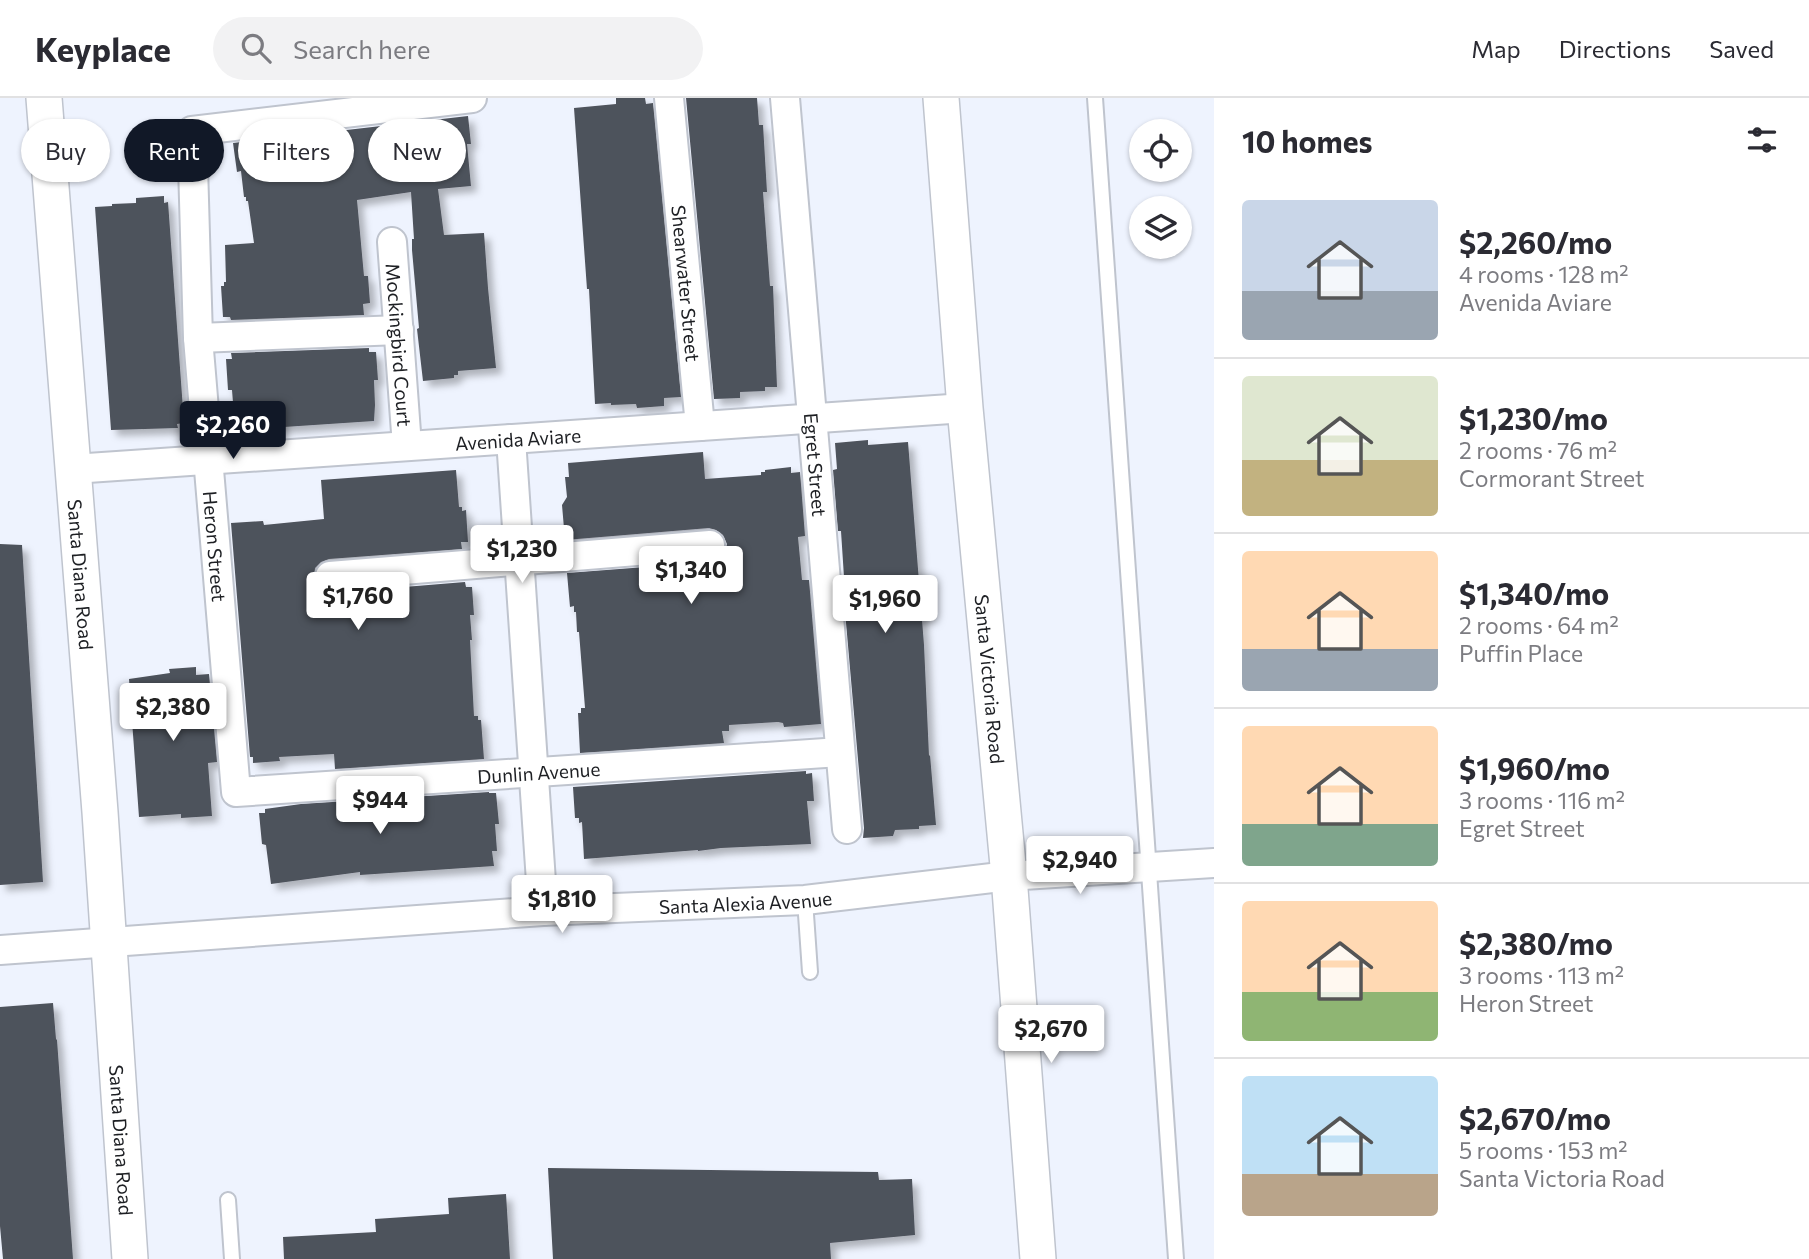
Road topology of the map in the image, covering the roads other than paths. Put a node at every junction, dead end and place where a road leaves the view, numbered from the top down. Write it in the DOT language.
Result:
graph roads {
  1 [pos="44,98"];
  2 [pos="472,98"];
  3 [pos="669,98"];
  4 [pos="785,98"];
  5 [pos="941,98"];
  6 [pos="1095,98"];
  7 [pos="392,242"];
  8 [pos="399,330"];
  9 [pos="198,338"];
  10 [pos="965,408"];
  11 [pos="813,419"];
  12 [pos="700,426"];
  13 [pos="510,439"];
  14 [pos="407,446"];
  15 [pos="208,459"];
  16 [pos="73,469"];
  17 [pos="710,545"];
  18 [pos="519,560"];
  19 [pos="330,576"];
  20 [pos="841,752"];
  21 [pos="534,772"];
  22 [pos="236,792"];
  23 [pos="847,829"];
  24 [pos="1214,863"];
  25 [pos="1147,867"];
  26 [pos="1009,876"];
  27 [pos="805,900"];
  28 [pos="543,911"];
  29 [pos="109,942"];
  30 [pos="0,950"];
  31 [pos="810,972"];
  32 [pos="228,1200"];
  33 [pos="130,1259"];
  34 [pos="232,1259"];
  35 [pos="1038,1259"];
  36 [pos="1175,1259"];
  1 -- 16 [label="street, Santa Diana Road"];
  2 -- 9 [label="street, Heron Street"];
  3 -- 12 [label="street, Shearwater Street"];
  4 -- 11 [label="street, Egret Street"];
  5 -- 10 [label="street, Santa Victoria Road"];
  6 -- 25 [label="lane"];
  7 -- 8 [label="street, Mockingbird Court"];
  8 -- 9 [label="street"];
  8 -- 14 [label="street, Mockingbird Court"];
  9 -- 15 [label="street, Heron Street"];
  10 -- 11 [label="street, Avenida Aviare"];
  10 -- 26 [label="street, Santa Victoria Road"];
  11 -- 12 [label="street, Avenida Aviare"];
  11 -- 20 [label="street, Egret Street"];
  12 -- 13 [label="street, Avenida Aviare"];
  13 -- 14 [label="street, Avenida Aviare"];
  13 -- 18 [label="street"];
  14 -- 15 [label="street, Avenida Aviare"];
  15 -- 16 [label="street, Avenida Aviare"];
  15 -- 22 [label="street, Heron Street"];
  16 -- 29 [label="street, Santa Diana Road"];
  17 -- 18 [label="street"];
  18 -- 19 [label="street"];
  18 -- 21 [label="street"];
  20 -- 21 [label="street, Dunlin Avenue"];
  20 -- 23 [label="street, Egret Street"];
  21 -- 22 [label="street, Dunlin Avenue"];
  21 -- 28 [label="street"];
  24 -- 25 [label="street, Santa Alexia Avenue"];
  25 -- 26 [label="street, Santa Alexia Avenue"];
  25 -- 36 [label="lane"];
  26 -- 27 [label="street, Santa Alexia Avenue"];
  26 -- 35 [label="street, Santa Victoria Road"];
  27 -- 28 [label="street, Santa Alexia Avenue"];
  27 -- 31 [label="lane"];
  28 -- 29 [label="street, Santa Alexia Avenue"];
  29 -- 30 [label="street, Santa Alexia Avenue"];
  29 -- 33 [label="street, Santa Diana Road"];
  32 -- 34 [label="lane"];
}
